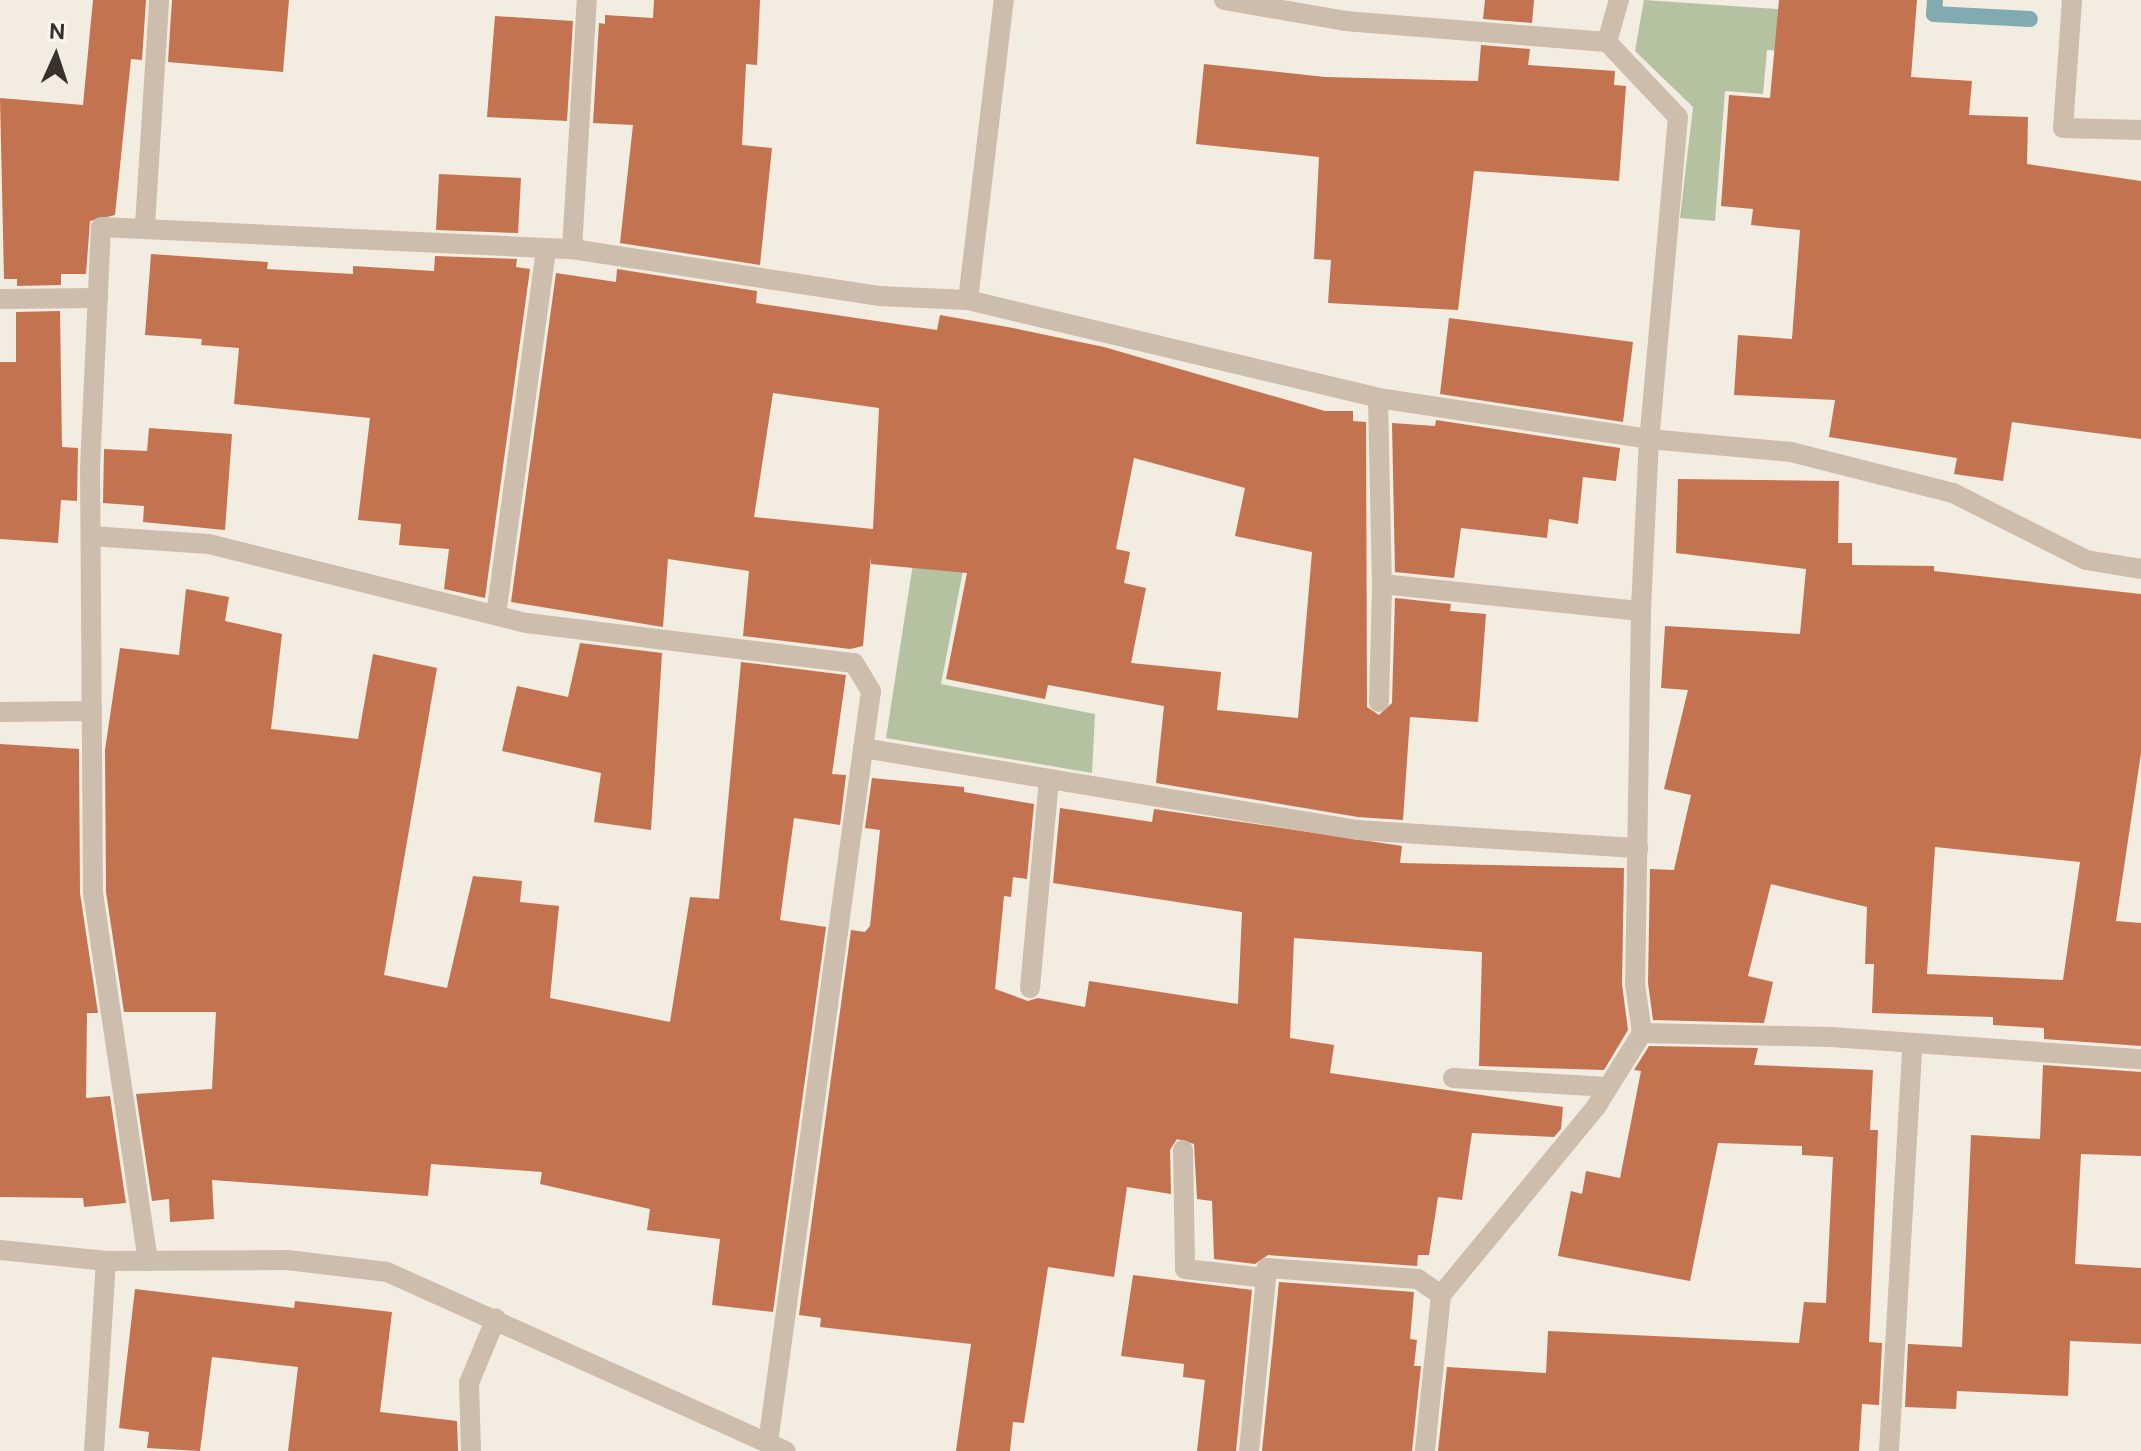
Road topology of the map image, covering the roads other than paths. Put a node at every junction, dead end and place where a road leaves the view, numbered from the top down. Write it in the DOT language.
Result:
graph roads {
  1 [pos="159,0"];
  2 [pos="587,0"];
  3 [pos="1004,0"];
  4 [pos="1224,0"];
  5 [pos="1619,0"];
  6 [pos="2072,0"];
  7 [pos="1607,42"];
  8 [pos="2141,130"];
  9 [pos="145,225"];
  10 [pos="546,249"];
  11 [pos="572,249"];
  12 [pos="98,298"];
  13 [pos="0,299"];
  14 [pos="968,300"];
  15 [pos="1378,398"];
  16 [pos="1649,439"];
  17 [pos="91,536"];
  18 [pos="2141,569"];
  19 [pos="1382,584"];
  20 [pos="1641,611"];
  21 [pos="496,615"];
  22 [pos="1379,702"];
  23 [pos="92,711"];
  24 [pos="0,712"];
  25 [pos="863,748"];
  26 [pos="1049,781"];
  27 [pos="1638,848"];
  28 [pos="1030,988"];
  29 [pos="1642,1033"];
  30 [pos="1912,1046"];
  31 [pos="2141,1059"];
  32 [pos="1453,1078"];
  33 [pos="1608,1087"];
  34 [pos="1183,1150"];
  35 [pos="0,1250"];
  36 [pos="106,1261"];
  37 [pos="148,1261"];
  38 [pos="1266,1278"];
  39 [pos="1441,1295"];
  40 [pos="496,1318"];
  41 [pos="777,1447"];
  42 [pos="94,1451"];
  43 [pos="471,1451"];
  44 [pos="1249,1451"];
  45 [pos="1425,1451"];
  46 [pos="1889,1451"];
  1 -- 9 [label="street"];
  2 -- 11 [label="street"];
  3 -- 14 [label="street"];
  4 -- 7 [label="street"];
  5 -- 7 [label="street"];
  6 -- 8 [label="street"];
  7 -- 16 [label="street"];
  9 -- 10 [label="street"];
  9 -- 12 [label="street"];
  10 -- 11 [label="street"];
  10 -- 21 [label="street"];
  11 -- 14 [label="street"];
  12 -- 13 [label="street"];
  12 -- 17 [label="street"];
  14 -- 15 [label="street"];
  15 -- 16 [label="street"];
  15 -- 19 [label="street"];
  16 -- 18 [label="street"];
  16 -- 20 [label="street"];
  17 -- 21 [label="street"];
  17 -- 23 [label="street"];
  19 -- 20 [label="street"];
  19 -- 22 [label="street"];
  20 -- 27 [label="street"];
  21 -- 25 [label="street"];
  23 -- 24 [label="street"];
  23 -- 37 [label="street"];
  25 -- 26 [label="street"];
  25 -- 41 [label="street"];
  26 -- 27 [label="street"];
  26 -- 28 [label="street"];
  27 -- 29 [label="street"];
  29 -- 30 [label="street"];
  29 -- 33 [label="street"];
  30 -- 31 [label="street"];
  30 -- 46 [label="street"];
  32 -- 33 [label="street"];
  33 -- 39 [label="street"];
  34 -- 38 [label="street"];
  35 -- 36 [label="street"];
  36 -- 37 [label="street"];
  36 -- 42 [label="street"];
  37 -- 40 [label="street"];
  38 -- 39 [label="street"];
  38 -- 44 [label="street"];
  39 -- 45 [label="street"];
  40 -- 41 [label="street"];
  40 -- 43 [label="street"];
}
